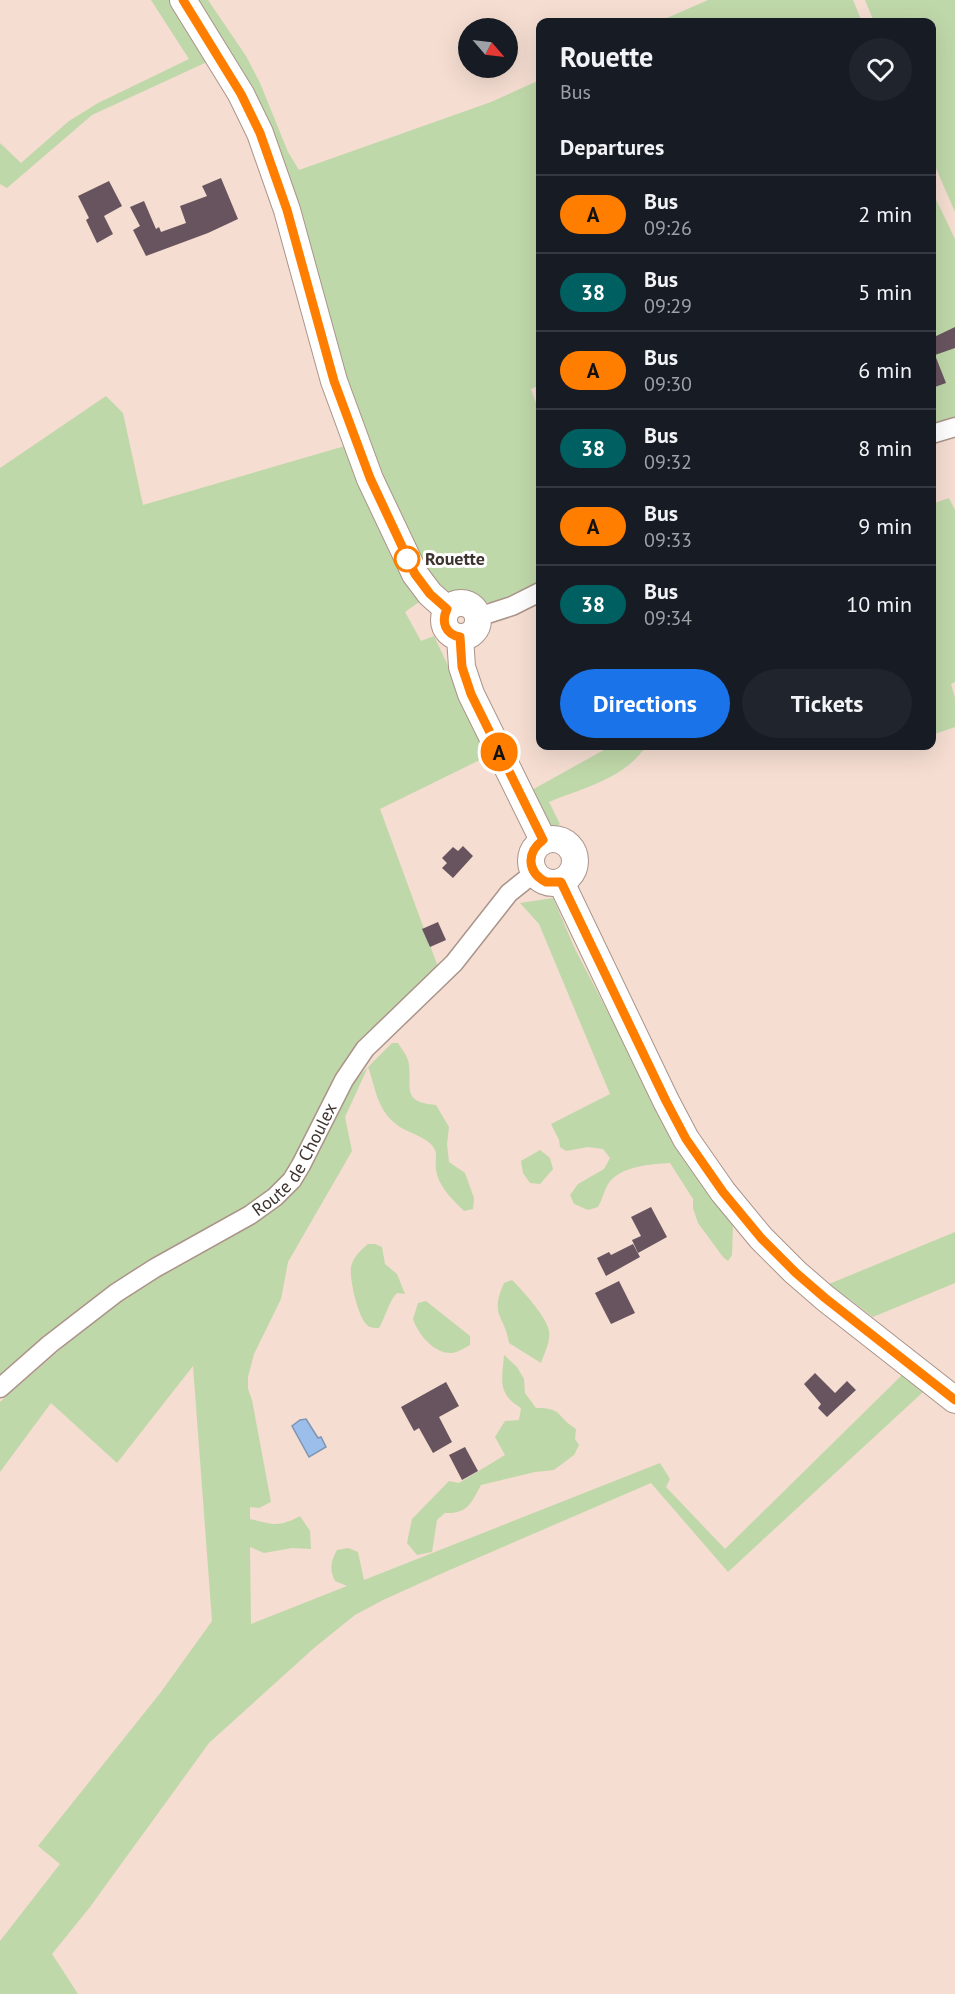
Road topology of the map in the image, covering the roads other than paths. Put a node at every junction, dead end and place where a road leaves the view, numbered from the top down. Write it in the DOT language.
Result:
graph roads {
  1 [pos="183,0"];
  2 [pos="955,427"];
  3 [pos="936,433"];
  4 [pos="536,594"];
  5 [pos="447,609"];
  6 [pos="478,617"];
  7 [pos="460,637"];
  8 [pos="543,840"];
  9 [pos="534,873"];
  10 [pos="561,882"];
  11 [pos="0,1388"];
  12 [pos="955,1400"];
  1 -- 5 [label="street"];
  2 -- 3 [label="street"];
  4 -- 6 [label="street"];
  5 -- 6 [label="street"];
  5 -- 7 [label="street"];
  6 -- 7 [label="street"];
  7 -- 8 [label="street"];
  8 -- 9 [label="street"];
  8 -- 10 [label="street"];
  9 -- 10 [label="street"];
  9 -- 11 [label="street, Route de Choulex"];
  10 -- 12 [label="street"];
}
